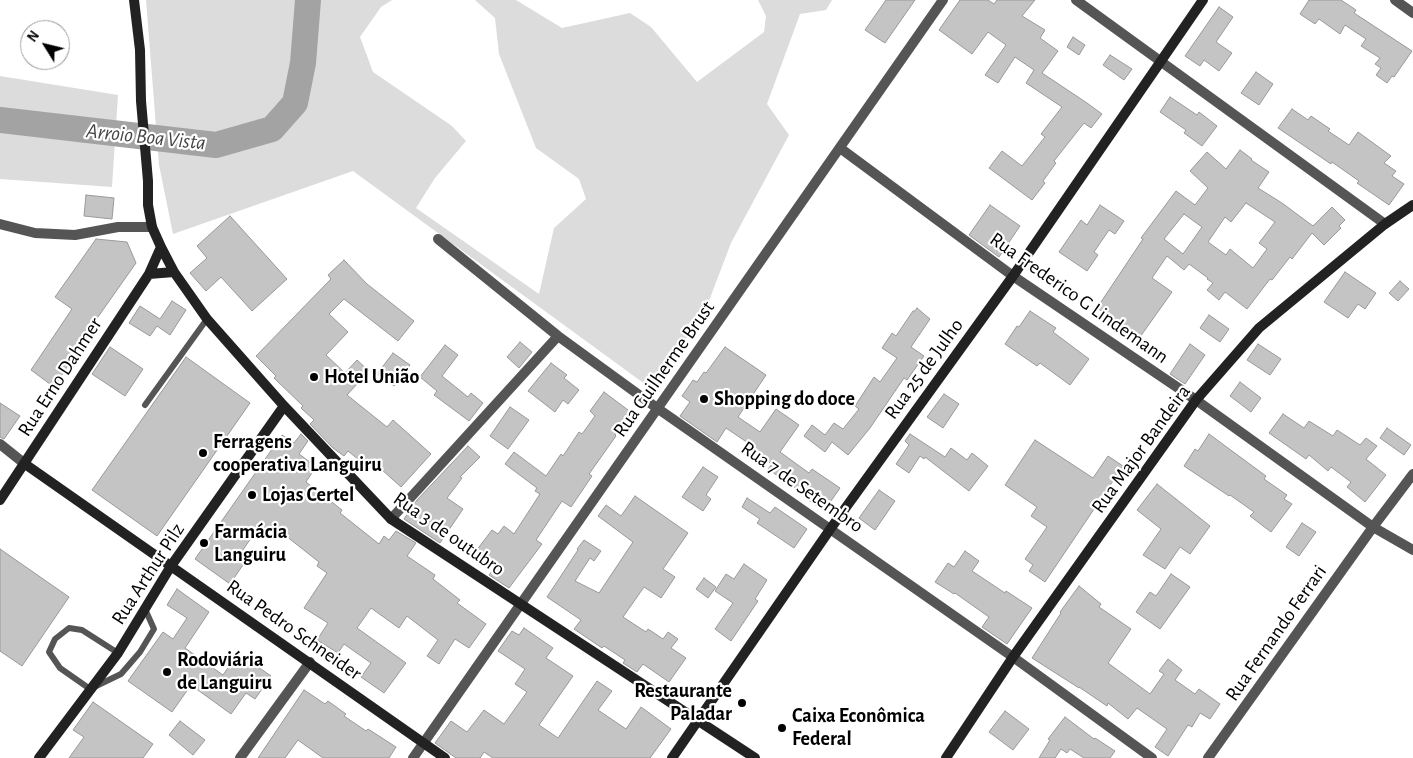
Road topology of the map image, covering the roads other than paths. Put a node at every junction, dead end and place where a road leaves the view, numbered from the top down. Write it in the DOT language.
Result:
graph roads {
  1 [pos="134,0"];
  2 [pos="943,0"];
  3 [pos="1076,0"];
  4 [pos="1203,0"];
  5 [pos="1394,0"];
  6 [pos="1413,13"];
  7 [pos="1160,62"];
  8 [pos="840,148"];
  9 [pos="1413,205"];
  10 [pos="0,224"];
  11 [pos="1385,224"];
  12 [pos="152,227"];
  13 [pos="438,239"];
  14 [pos="161,247"];
  15 [pos="174,272"];
  16 [pos="150,274"];
  17 [pos="1013,276"];
  18 [pos="207,319"];
  19 [pos="558,336"];
  20 [pos="1196,400"];
  21 [pos="145,405"];
  22 [pos="284,406"];
  23 [pos="657,408"];
  24 [pos="0,444"];
  25 [pos="25,464"];
  26 [pos="1413,474"];
  27 [pos="0,500"];
  28 [pos="390,519"];
  29 [pos="1373,527"];
  30 [pos="831,528"];
  31 [pos="1413,550"];
  32 [pos="171,566"];
  33 [pos="521,604"];
  34 [pos="146,609"];
  35 [pos="118,653"];
  36 [pos="1014,657"];
  37 [pos="310,662"];
  38 [pos="90,689"];
  39 [pos="698,721"];
  40 [pos="424,743"];
  41 [pos="38,758"];
  42 [pos="240,758"];
  43 [pos="413,758"];
  44 [pos="445,758"];
  45 [pos="672,758"];
  46 [pos="755,758"];
  47 [pos="946,758"];
  48 [pos="1152,758"];
  49 [pos="1208,758"];
  1 -- 12 [label="main road, Rua 3 de outubro"];
  2 -- 8 [label="street, Rua Guilherme Brust"];
  3 -- 7 [label="street"];
  4 -- 7 [label="main road, Rua 25 de Julho"];
  5 -- 6 [label="street"];
  7 -- 11 [label="street"];
  7 -- 17 [label="main road, Rua 25 de Julho"];
  8 -- 17 [label="street, Rua Frederico G Lindemann"];
  8 -- 23 [label="street, Rua Guilherme Brust"];
  9 -- 11 [label="main road, Rua Major Bandeira"];
  10 -- 12 [label="street"];
  11 -- 20 [label="main road, Rua Major Bandeira"];
  12 -- 14 [label="main road, Rua 3 de outubro"];
  13 -- 19 [label="street, Rua 7 de Setembro"];
  14 -- 15 [label="main road, Rua 3 de outubro"];
  14 -- 16 [label="main road, Rua Erno Dahmer"];
  15 -- 16 [label="main road"];
  15 -- 18 [label="main road, Rua 3 de outubro"];
  16 -- 25 [label="main road, Rua Erno Dahmer"];
  17 -- 20 [label="street, Rua Frederico G Lindemann"];
  17 -- 30 [label="main road, Rua 25 de Julho"];
  18 -- 21 [label="lane"];
  18 -- 22 [label="main road, Rua 3 de outubro"];
  19 -- 23 [label="street, Rua 7 de Setembro"];
  19 -- 28 [label="street"];
  20 -- 29 [label="street, Rua Frederico G Lindemann"];
  20 -- 36 [label="main road, Rua Major Bandeira"];
  22 -- 28 [label="main road, Rua 3 de outubro"];
  22 -- 32 [label="main road, Rua Arthur Pilz"];
  23 -- 30 [label="street, Rua 7 de Setembro"];
  23 -- 33 [label="street, Rua Guilherme Brust"];
  24 -- 25 [label="street, Rua Pedro Schneider"];
  25 -- 27 [label="main road, Rua Erno Dahmer"];
  25 -- 32 [label="main road, Rua Pedro Schneider"];
  26 -- 29 [label="street, Rua Fernando Ferrari"];
  28 -- 33 [label="main road, Rua 3 de outubro"];
  29 -- 31 [label="street, Rua Frederico G Lindemann"];
  29 -- 49 [label="street, Rua Fernando Ferrari"];
  30 -- 36 [label="street, Rua 7 de Setembro"];
  30 -- 39 [label="main road, Rua 25 de Julho"];
  32 -- 34 [label="main road, Rua Arthur Pilz"];
  32 -- 37 [label="main road, Rua Pedro Schneider"];
  33 -- 39 [label="main road, Rua 3 de outubro"];
  33 -- 40 [label="street, Rua Guilherme Brust"];
  34 -- 35 [label="main road, Rua Arthur Pilz"];
  34 -- 38 [label="lane"];
  35 -- 38 [label="main road, Rua Arthur Pilz"];
  35 -- 38 [label="lane"];
  36 -- 47 [label="main road, Rua Major Bandeira"];
  36 -- 48 [label="street, Rua 7 de Setembro"];
  37 -- 40 [label="main road, Rua Pedro Schneider"];
  37 -- 42 [label="street"];
  38 -- 41 [label="main road, Rua Arthur Pilz"];
  39 -- 45 [label="main road, Rua 25 de Julho"];
  39 -- 46 [label="main road, Rua 3 de outubro"];
  40 -- 43 [label="street, Rua Guilherme Brust"];
  40 -- 44 [label="main road, Rua Pedro Schneider"];
}
